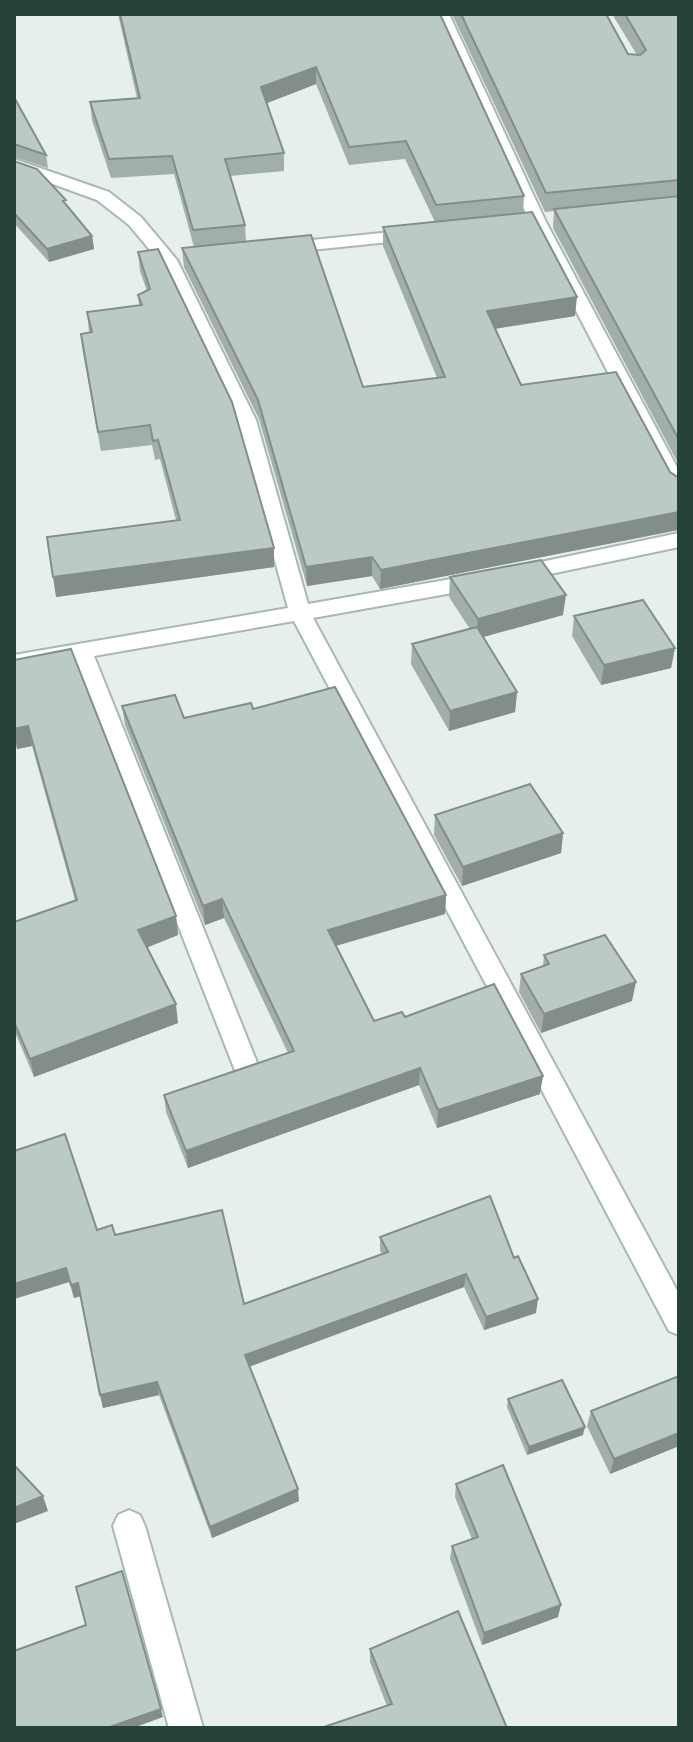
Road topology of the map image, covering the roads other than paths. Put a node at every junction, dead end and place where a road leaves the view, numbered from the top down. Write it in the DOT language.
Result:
graph roads {
  1 [pos="442,14"];
  2 [pos="14,164"];
  3 [pos="430,233"];
  4 [pos="260,251"];
  5 [pos="679,490"];
  6 [pos="679,540"];
  7 [pos="301,615"];
  8 [pos="81,651"];
  9 [pos="14,663"];
  10 [pos="247,1070"];
  11 [pos="679,1322"];
  12 [pos="129,1526"];
  13 [pos="186,1728"];
  1 -- 5 [label="street"];
  2 -- 7 [label="street"];
  3 -- 4 [label="street"];
  6 -- 7 [label="street"];
  7 -- 8 [label="street"];
  7 -- 11 [label="street"];
  8 -- 9 [label="street"];
  8 -- 10 [label="street"];
  12 -- 13 [label="street"];
}
